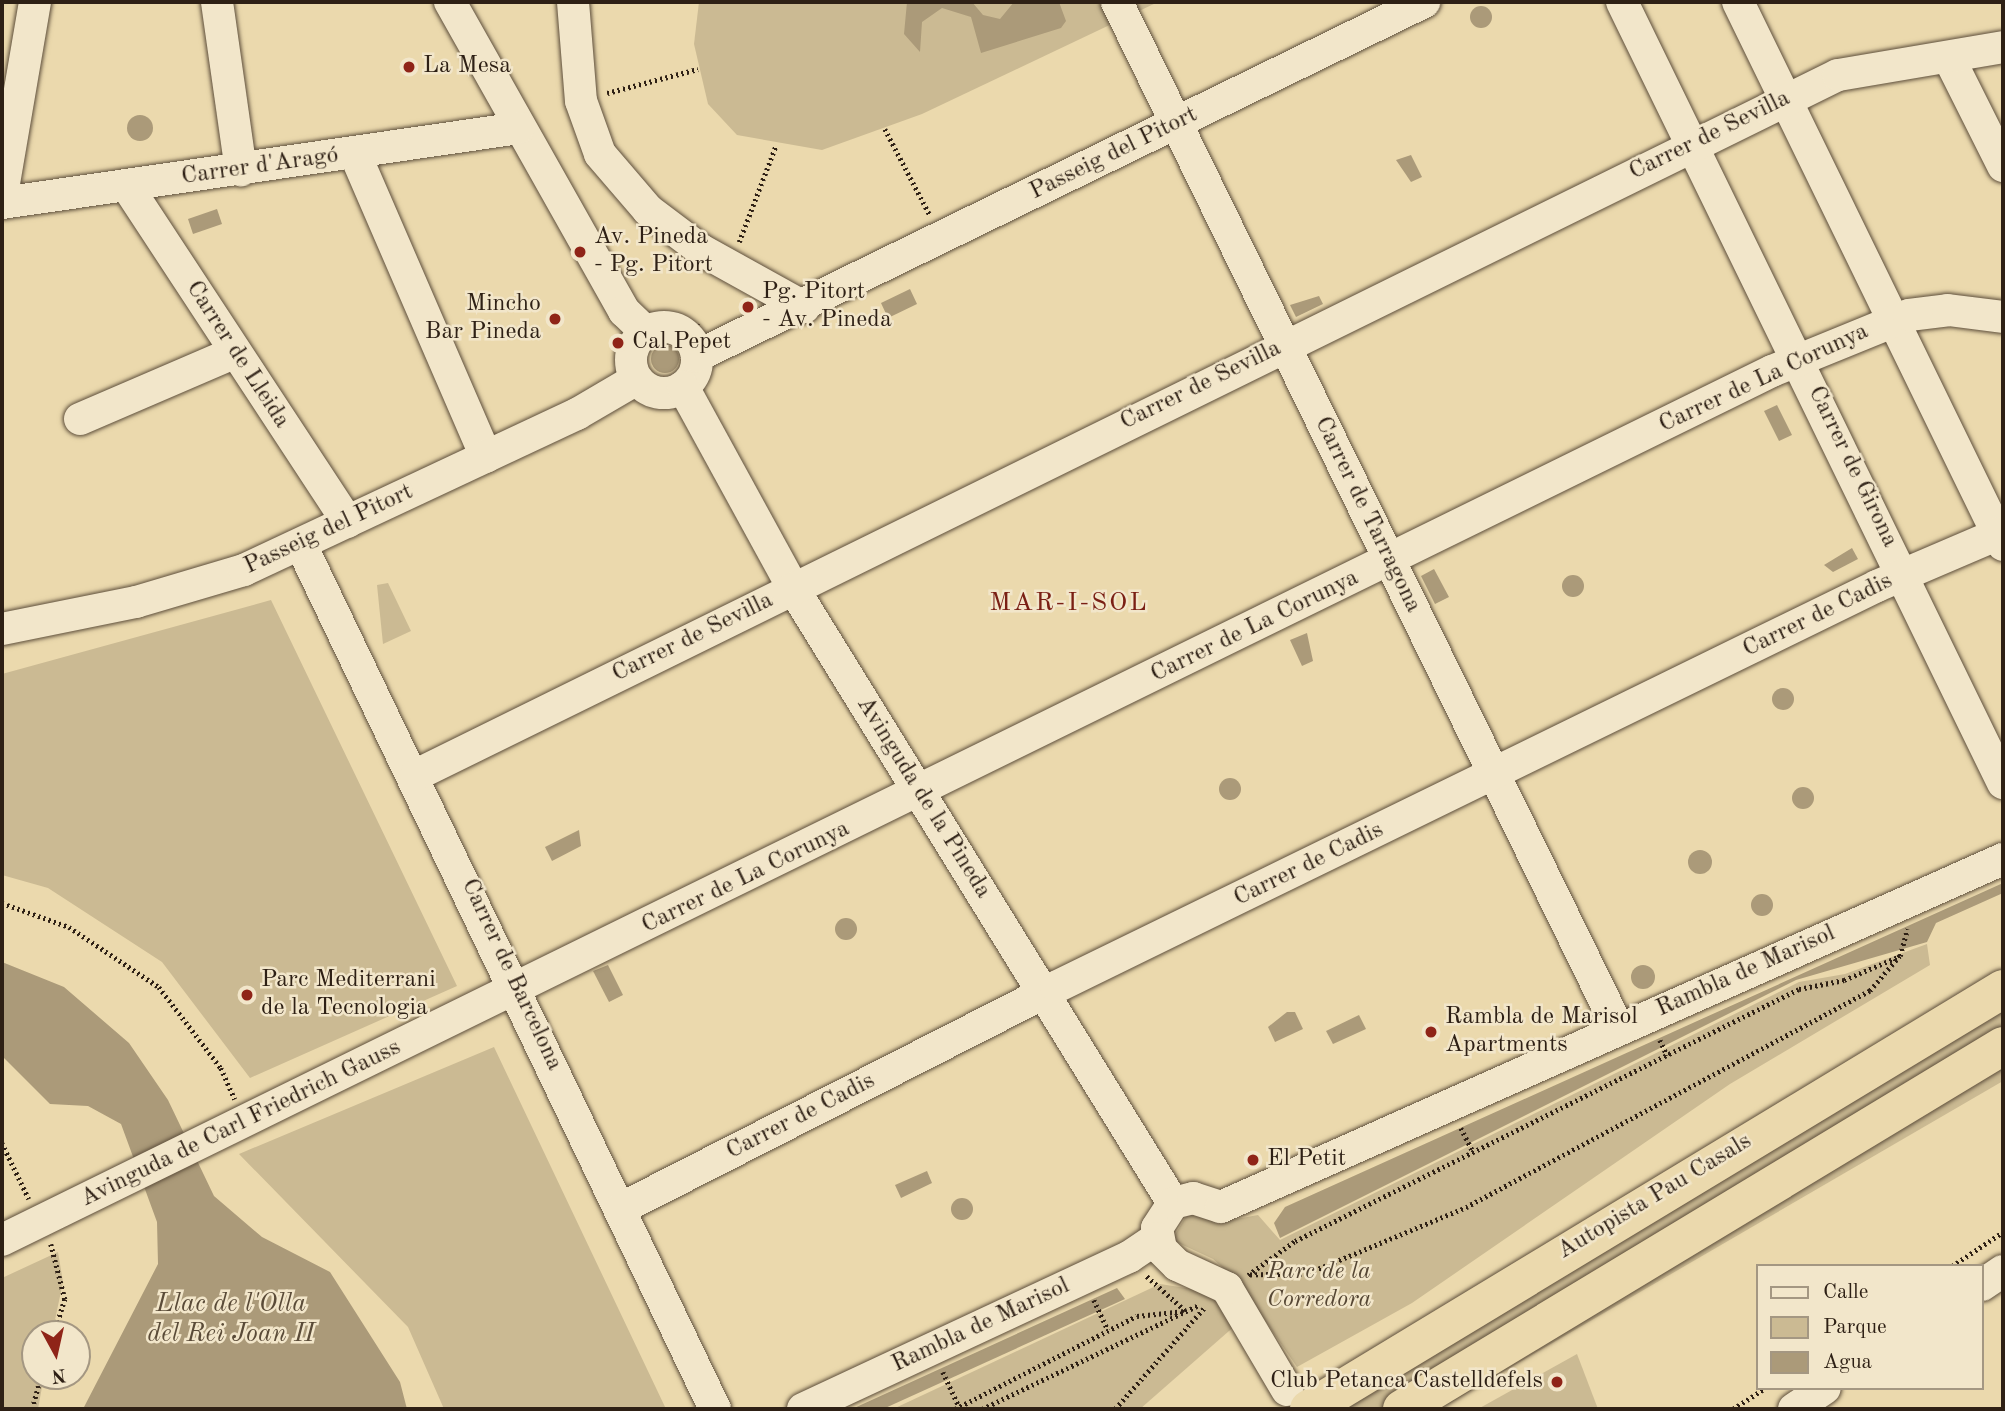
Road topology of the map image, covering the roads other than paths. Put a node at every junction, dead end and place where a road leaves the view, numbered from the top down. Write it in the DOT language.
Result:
graph roads {
  1 [pos="35,2"];
  2 [pos="217,2"];
  3 [pos="427,2"];
  4 [pos="450,2"];
  5 [pos="573,2"];
  6 [pos="1117,2"];
  7 [pos="1424,2"];
  8 [pos="1622,2"];
  9 [pos="1738,2"];
  10 [pos="2003,47"];
  11 [pos="1950,58"];
  12 [pos="494,82"];
  13 [pos="1787,99"];
  14 [pos="1174,126"];
  15 [pos="519,128"];
  16 [pos="1694,144"];
  17 [pos="355,154"];
  18 [pos="2003,166"];
  19 [pos="241,170"];
  20 [pos="127,186"];
  21 [pos="2,195"];
  22 [pos="2,203"];
  23 [pos="804,307"];
  24 [pos="2003,317"];
  25 [pos="1895,320"];
  26 [pos="646,332"];
  27 [pos="1283,345"];
  28 [pos="233,353"];
  29 [pos="697,356"];
  30 [pos="1800,359"];
  31 [pos="637,379"];
  32 [pos="683,387"];
  33 [pos="80,419"];
  34 [pos="486,457"];
  35 [pos="348,522"];
  36 [pos="2001,537"];
  37 [pos="301,545"];
  38 [pos="1389,561"];
  39 [pos="1904,575"];
  40 [pos="793,588"];
  41 [pos="2,628"];
  42 [pos="416,775"];
  43 [pos="1495,775"];
  44 [pos="2003,783"];
  45 [pos="922,792"];
  46 [pos="2003,859"];
  47 [pos="2003,973"];
  48 [pos="517,988"];
  49 [pos="2003,989"];
  50 [pos="1044,994"];
  51 [pos="1618,1028"];
  52 [pos="2003,1046"];
  53 [pos="1783,1119"];
  54 [pos="1173,1203"];
  55 [pos="620,1209"];
  56 [pos="1157,1238"];
  57 [pos="2,1240"];
  58 [pos="2003,1271"];
  59 [pos="1984,1284"];
  60 [pos="1822,1390"];
  61 [pos="1298,1400"];
  62 [pos="715,1409"];
  63 [pos="803,1409"];
  64 [pos="1402,1409"];
  65 [pos="1794,1409"];
  1 -- 21 [label="street"];
  2 -- 19 [label="street"];
  3 -- 12 [label="street"];
  4 -- 12 [label="street"];
  5 -- 23 [label="street"];
  6 -- 14 [label="street, Carrer de Tarragona"];
  7 -- 14 [label="street, Passeig del Pitort"];
  8 -- 16 [label="street, Carrer de Girona"];
  9 -- 13 [label="street"];
  10 -- 11 [label="street, Carrer de Sevilla"];
  11 -- 13 [label="street, Carrer de Sevilla"];
  11 -- 18 [label="street"];
  12 -- 15 [label="street"];
  13 -- 16 [label="street, Carrer de Sevilla"];
  13 -- 25 [label="street"];
  14 -- 23 [label="street, Passeig del Pitort"];
  14 -- 27 [label="street, Carrer de Tarragona"];
  15 -- 17 [label="street, Carrer d'Aragó"];
  15 -- 26 [label="street"];
  16 -- 27 [label="street, Carrer de Sevilla"];
  16 -- 30 [label="street, Carrer de Girona"];
  17 -- 19 [label="street, Carrer d'Aragó"];
  17 -- 34 [label="street"];
  19 -- 20 [label="street, Carrer d'Aragó"];
  20 -- 22 [label="street, Carrer d'Aragó"];
  20 -- 28 [label="street, Carrer de Lleida"];
  23 -- 29 [label="street, Passeig del Pitort"];
  24 -- 25 [label="street, Carrer de La Corunya"];
  25 -- 30 [label="street, Carrer de La Corunya"];
  25 -- 36 [label="street"];
  26 -- 29 [label="street"];
  26 -- 31 [label="street"];
  27 -- 38 [label="street, Carrer de Tarragona"];
  27 -- 40 [label="street, Carrer de Sevilla"];
  28 -- 33 [label="street"];
  28 -- 35 [label="street, Carrer de Lleida"];
  29 -- 32 [label="street"];
  30 -- 38 [label="street, Carrer de La Corunya"];
  30 -- 39 [label="street, Carrer de Girona"];
  31 -- 32 [label="street"];
  31 -- 34 [label="street, Passeig del Pitort"];
  32 -- 40 [label="street, Avinguda de la Pineda"];
  34 -- 35 [label="street, Passeig del Pitort"];
  35 -- 37 [label="street, Passeig del Pitort"];
  36 -- 39 [label="street, Carrer de Cadis"];
  37 -- 41 [label="street, Passeig del Pitort"];
  37 -- 42 [label="street, Carrer de Barcelona"];
  38 -- 43 [label="street, Carrer de Tarragona"];
  38 -- 45 [label="street, Carrer de La Corunya"];
  39 -- 43 [label="street, Carrer de Cadis"];
  39 -- 44 [label="street, Carrer de Girona"];
  40 -- 42 [label="street, Carrer de Sevilla"];
  40 -- 45 [label="street, Avinguda de la Pineda"];
  42 -- 48 [label="street, Carrer de Barcelona"];
  43 -- 50 [label="street, Carrer de Cadis"];
  43 -- 51 [label="street, Carrer de Tarragona"];
  45 -- 48 [label="street, Carrer de La Corunya"];
  45 -- 50 [label="street, Avinguda de la Pineda"];
  46 -- 51 [label="street, Rambla de Marisol"];
  47 -- 53 [label="highway"];
  48 -- 55 [label="street, Carrer de Barcelona"];
  48 -- 57 [label="street, Avinguda de Carl Friedrich Gauss"];
  49 -- 53 [label="highway, Autopista Pau Casals"];
  50 -- 54 [label="street, Avinguda de la Pineda"];
  50 -- 55 [label="street, Carrer de Cadis"];
  51 -- 54 [label="street, Rambla de Marisol"];
  52 -- 64 [label="highway, Autopista Pau Casals"];
  53 -- 61 [label="highway, Autopista Pau Casals"];
  54 -- 56 [label="street"];
  55 -- 62 [label="street, Carrer de Barcelona"];
  56 -- 61 [label="street"];
  56 -- 63 [label="street, Rambla de Marisol"];
  58 -- 59 [label="street"];
  60 -- 65 [label="street"];
}
